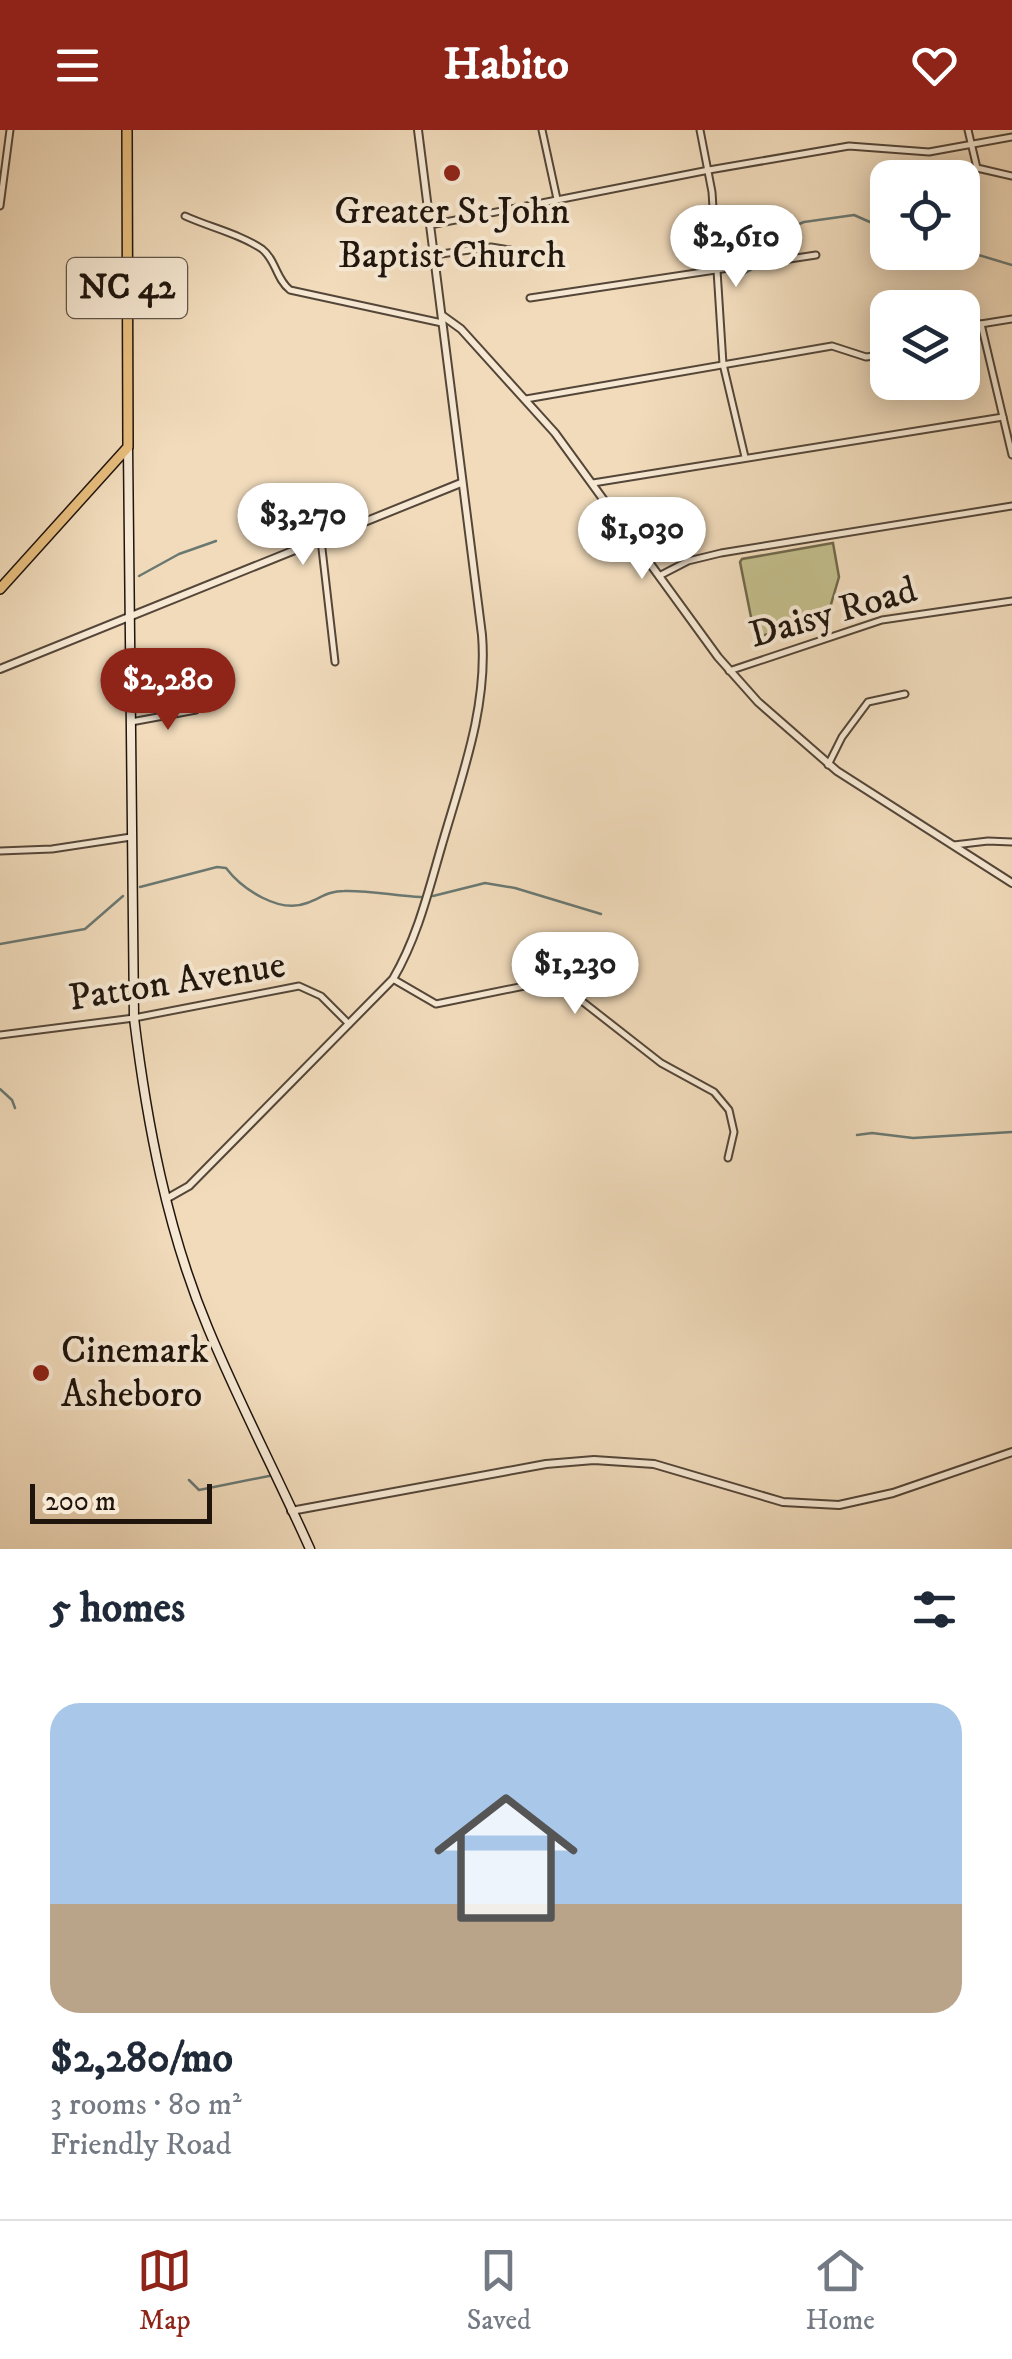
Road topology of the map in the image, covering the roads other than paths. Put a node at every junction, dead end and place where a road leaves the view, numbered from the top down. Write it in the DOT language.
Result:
graph roads {
  1 [pos="10,130"];
  2 [pos="127,130"];
  3 [pos="418,130"];
  4 [pos="542,130"];
  5 [pos="700,130"];
  6 [pos="968,130"];
  7 [pos="1012,137"];
  8 [pos="971,144"];
  9 [pos="709,170"];
  10 [pos="1012,176"];
  11 [pos="557,199"];
  12 [pos="0,206"];
  13 [pos="185,216"];
  14 [pos="430,226"];
  15 [pos="510,250"];
  16 [pos="816,254"];
  17 [pos="434,255"];
  18 [pos="716,272"];
  19 [pos="530,298"];
  20 [pos="1012,318"];
  21 [pos="442,319"];
  22 [pos="982,324"];
  23 [pos="870,356"];
  24 [pos="723,364"];
  25 [pos="526,399"];
  26 [pos="1004,417"];
  27 [pos="128,447"];
  28 [pos="1012,456"];
  29 [pos="745,457"];
  30 [pos="461,483"];
  31 [pos="593,483"];
  32 [pos="1012,506"];
  33 [pos="321,540"];
  34 [pos="660,576"];
  35 [pos="0,588"];
  36 [pos="1012,601"];
  37 [pos="131,619"];
  38 [pos="335,662"];
  39 [pos="0,669"];
  40 [pos="729,671"];
  41 [pos="905,694"];
  42 [pos="196,710"];
  43 [pos="131,722"];
  44 [pos="828,765"];
  45 [pos="131,838"];
  46 [pos="1012,842"];
  47 [pos="951,847"];
  48 [pos="0,851"];
  49 [pos="1012,883"];
  50 [pos="393,979"];
  51 [pos="134,1018"];
  52 [pos="350,1024"];
  53 [pos="0,1035"];
  54 [pos="728,1158"];
  55 [pos="166,1199"];
  56 [pos="1012,1452"];
  57 [pos="290,1511"];
  58 [pos="310,1549"];
  1 -- 12 [label="street"];
  2 -- 27 [label="main road, NC 42"];
  3 -- 14 [label="street"];
  4 -- 11 [label="street"];
  5 -- 9 [label="street"];
  6 -- 8 [label="street"];
  7 -- 8 [label="street"];
  8 -- 9 [label="street"];
  8 -- 10 [label="street"];
  9 -- 11 [label="street"];
  9 -- 18 [label="street"];
  11 -- 14 [label="street"];
  13 -- 21 [label="street"];
  14 -- 17 [label="street"];
  15 -- 17 [label="street"];
  16 -- 18 [label="street"];
  17 -- 21 [label="street"];
  18 -- 19 [label="street"];
  18 -- 24 [label="street"];
  20 -- 22 [label="street"];
  21 -- 25 [label="street"];
  21 -- 30 [label="street"];
  22 -- 26 [label="street"];
  23 -- 24 [label="street"];
  24 -- 25 [label="street"];
  24 -- 29 [label="street"];
  25 -- 31 [label="street"];
  26 -- 28 [label="street"];
  26 -- 29 [label="street"];
  27 -- 35 [label="main road"];
  27 -- 37 [label="main road"];
  29 -- 31 [label="street"];
  30 -- 33 [label="street"];
  30 -- 50 [label="street"];
  31 -- 34 [label="street"];
  32 -- 34 [label="street"];
  33 -- 37 [label="street"];
  33 -- 38 [label="street"];
  34 -- 40 [label="street"];
  36 -- 40 [label="street, Daisy Road"];
  37 -- 39 [label="street"];
  37 -- 43 [label="main road"];
  40 -- 44 [label="street"];
  41 -- 44 [label="street"];
  42 -- 43 [label="street"];
  43 -- 45 [label="main road"];
  44 -- 47 [label="street"];
  45 -- 48 [label="street"];
  45 -- 51 [label="main road"];
  46 -- 47 [label="street"];
  47 -- 49 [label="street"];
  50 -- 52 [label="street"];
  50 -- 54 [label="street"];
  51 -- 52 [label="street, Patton Avenue"];
  51 -- 53 [label="street, Patton Avenue"];
  51 -- 55 [label="main road"];
  52 -- 55 [label="street"];
  55 -- 57 [label="main road"];
  56 -- 57 [label="street"];
  57 -- 58 [label="main road"];
}
